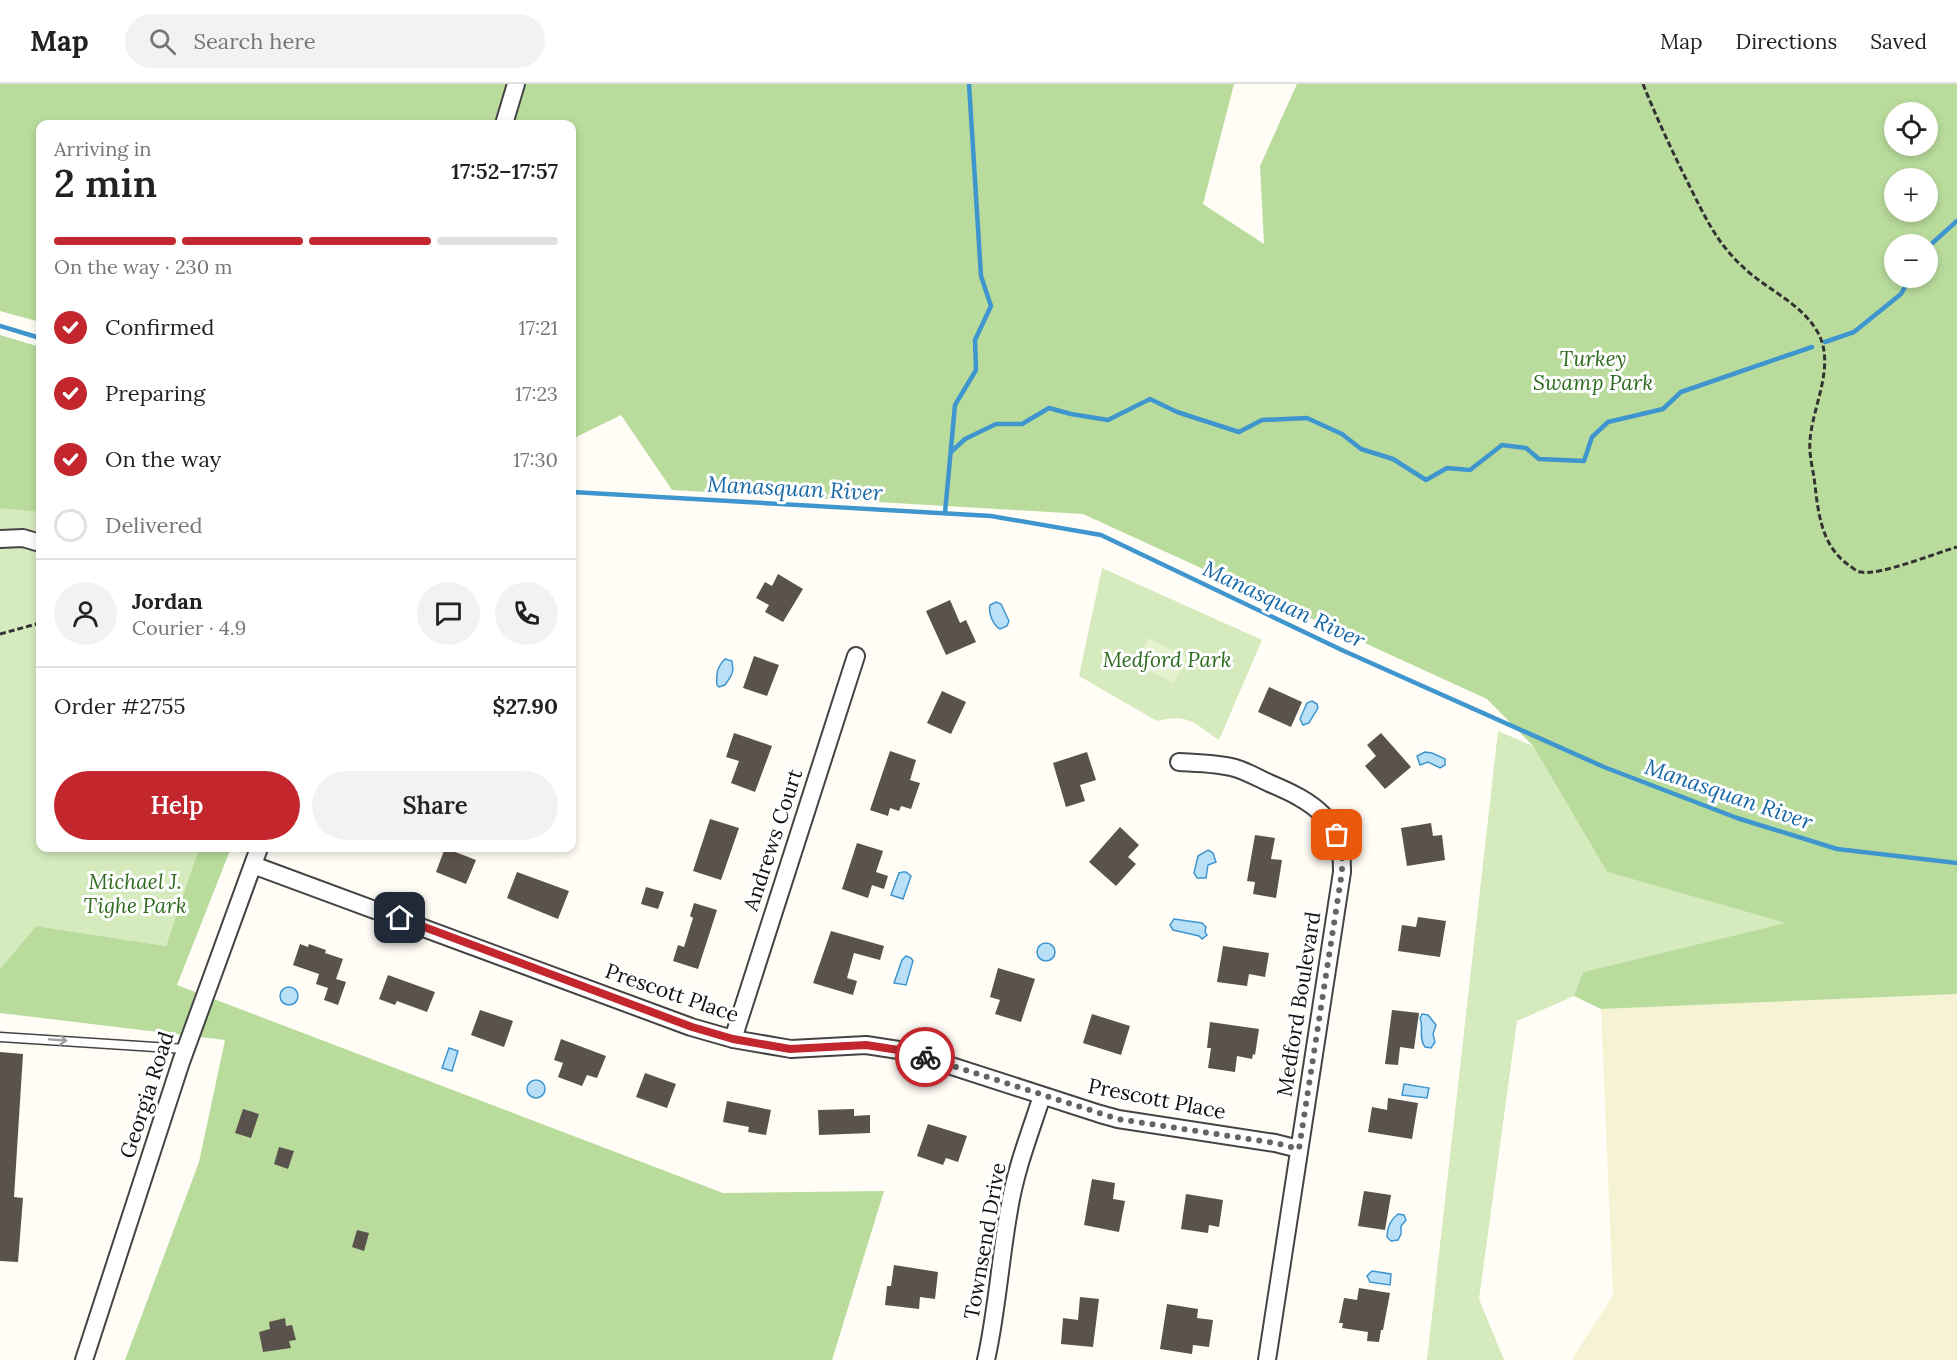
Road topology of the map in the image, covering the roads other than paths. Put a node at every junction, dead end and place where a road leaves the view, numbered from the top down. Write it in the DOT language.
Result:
graph roads {
  1 [pos="516,84"];
  2 [pos="505,120"];
  3 [pos="0,539"];
  4 [pos="36,542"];
  5 [pos="856,656"];
  6 [pos="1179,762"];
  7 [pos="258,852"];
  8 [pos="253,865"];
  9 [pos="0,1037"];
  10 [pos="733,1039"];
  11 [pos="186,1049"];
  12 [pos="1042,1096"];
  13 [pos="1299,1149"];
  14 [pos="84,1360"];
  15 [pos="986,1360"];
  16 [pos="1267,1360"];
  1 -- 2 [label="street"];
  3 -- 4 [label="street"];
  5 -- 10 [label="street, Andrews Court"];
  6 -- 13 [label="street, Medford Boulevard"];
  7 -- 8 [label="street, Georgia Road"];
  8 -- 10 [label="street, Prescott Place"];
  8 -- 11 [label="street, Georgia Road"];
  9 -- 11 [label="lane, one-way"];
  10 -- 12 [label="street, Prescott Place"];
  11 -- 14 [label="street, Georgia Road"];
  12 -- 13 [label="street, Prescott Place"];
  12 -- 15 [label="street, Townsend Drive"];
  13 -- 16 [label="street, Medford Boulevard"];
}
